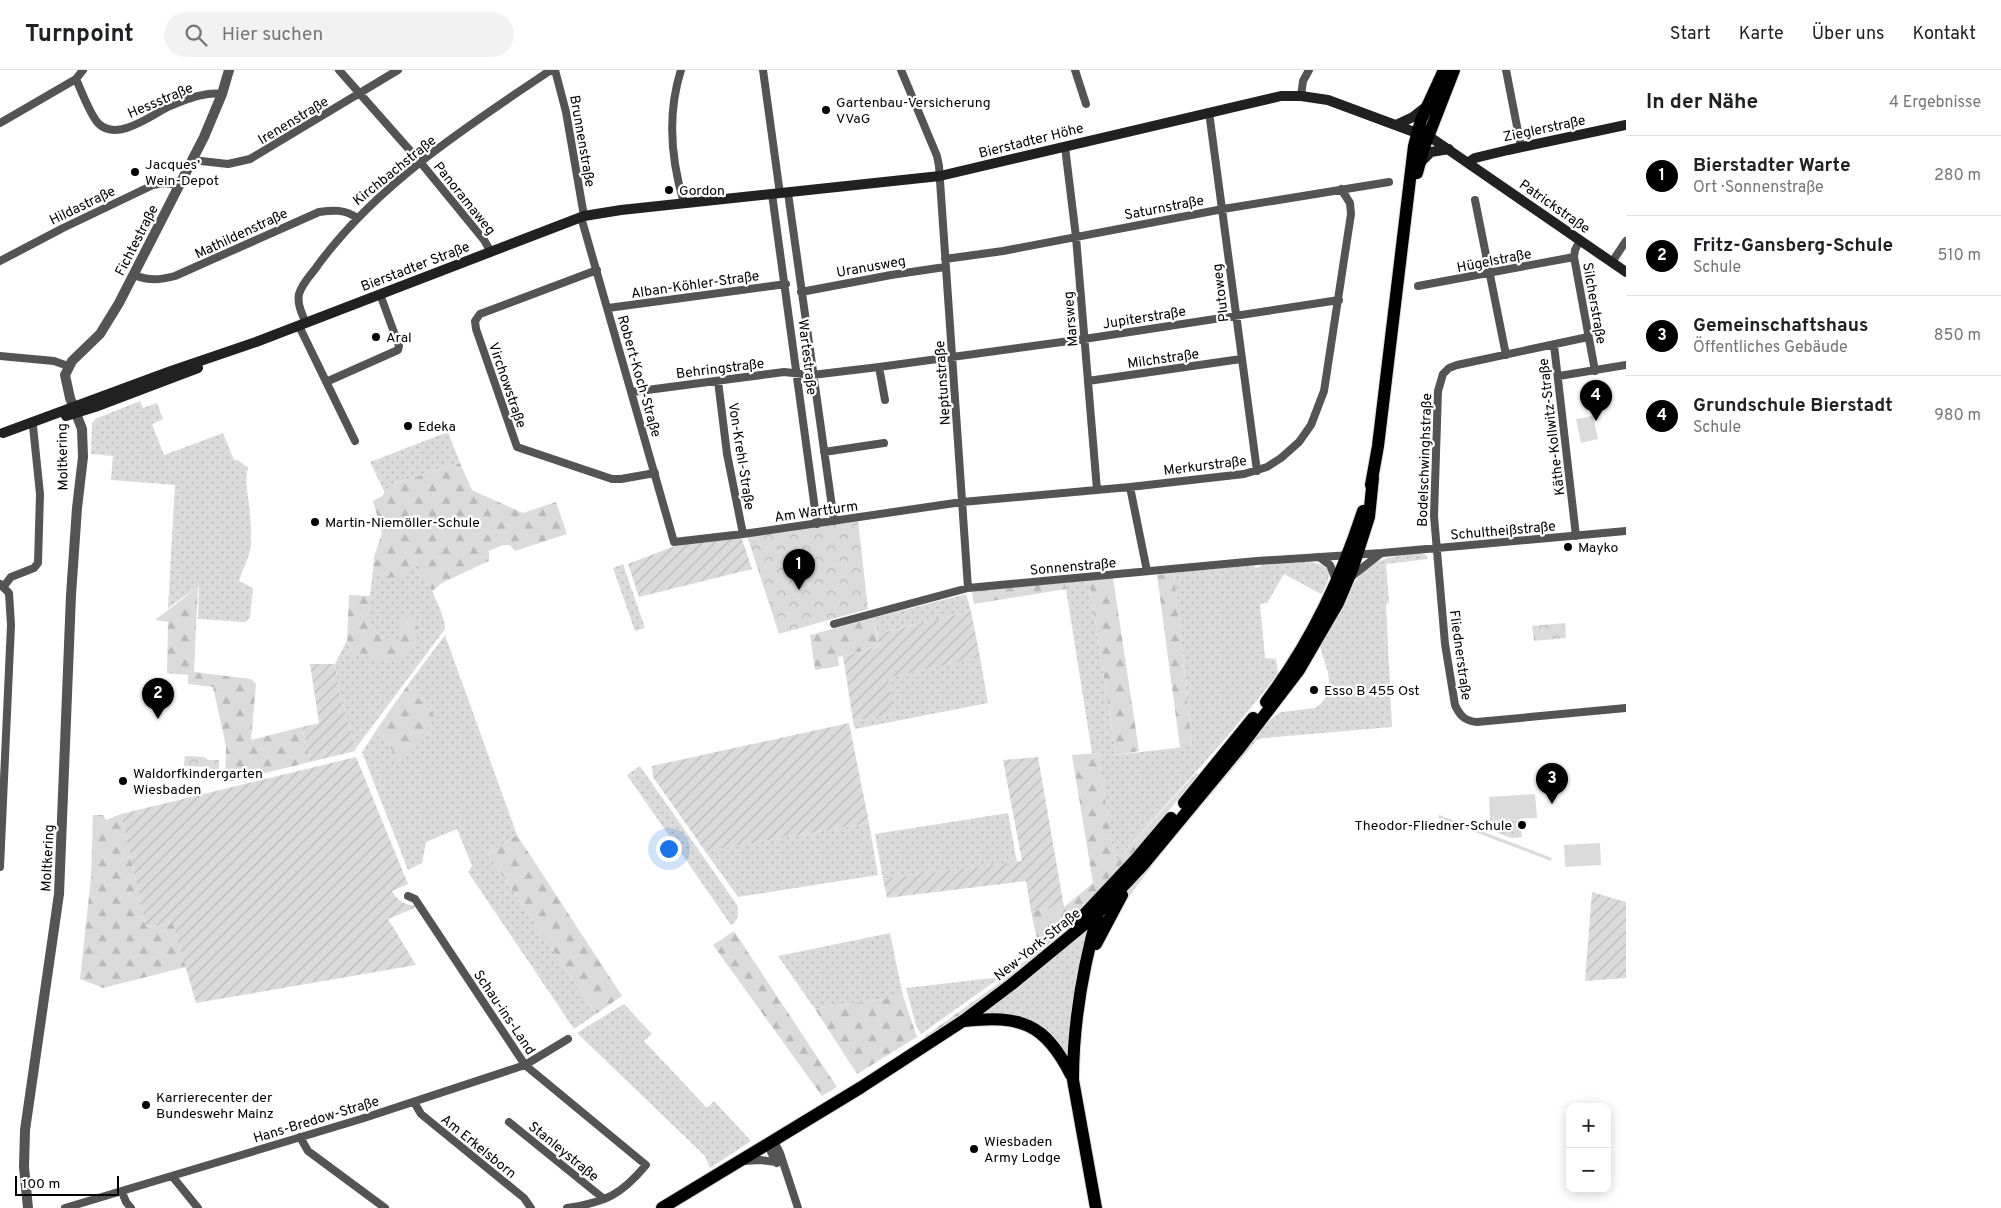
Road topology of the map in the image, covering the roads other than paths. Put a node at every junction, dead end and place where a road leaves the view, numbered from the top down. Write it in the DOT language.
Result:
graph roads {
  1 [pos="83,70"];
  2 [pos="229,70"];
  3 [pos="339,70"];
  4 [pos="398,70"];
  5 [pos="553,70"];
  6 [pos="681,70"];
  7 [pos="763,70"];
  8 [pos="901,70"];
  9 [pos="1074,70"];
  10 [pos="1309,70"];
  11 [pos="1444,70"];
  12 [pos="1454,70"];
  13 [pos="1506,70"];
  14 [pos="76,79"];
  15 [pos="222,94"];
  16 [pos="359,95"];
  17 [pos="1301,96"];
  18 [pos="1086,104"];
  19 [pos="1428,106"];
  20 [pos="1209,112"];
  21 [pos="0,123"];
  22 [pos="1396,125"];
  23 [pos="1626,125"];
  24 [pos="1423,135"];
  25 [pos="1065,146"];
  26 [pos="1521,147"];
  27 [pos="1449,149"];
  28 [pos="192,160"];
  29 [pos="1469,162"];
  30 [pos="421,163"];
  31 [pos="1419,163"];
  32 [pos="940,176"];
  33 [pos="1389,182"];
  34 [pos="179,185"];
  35 [pos="1341,189"];
  36 [pos="780,193"];
  37 [pos="1475,200"];
  38 [pos="684,203"];
  39 [pos="1223,209"];
  40 [pos="1407,209"];
  41 [pos="583,217"];
  42 [pos="357,218"];
  43 [pos="1076,237"];
  44 [pos="1580,240"];
  45 [pos="1626,241"];
  46 [pos="492,252"];
  47 [pos="1574,257"];
  48 [pos="1,258"];
  49 [pos="1612,262"];
  50 [pos="945,263"];
  51 [pos="597,270"];
  52 [pos="1626,272"];
  53 [pos="1490,274"];
  54 [pos="134,275"];
  55 [pos="786,284"];
  56 [pos="1418,286"];
  57 [pos="801,292"];
  58 [pos="380,294"];
  59 [pos="1339,300"];
  60 [pos="608,308"];
  61 [pos="1235,315"];
  62 [pos="302,324"];
  63 [pos="1588,338"];
  64 [pos="1084,339"];
  65 [pos="1554,345"];
  66 [pos="1506,355"];
  67 [pos="0,356"];
  68 [pos="953,356"];
  69 [pos="1242,359"];
  70 [pos="1626,365"];
  71 [pos="68,366"];
  72 [pos="879,367"];
  73 [pos="1595,371"];
  74 [pos="797,372"];
  75 [pos="812,375"];
  76 [pos="1559,376"];
  77 [pos="718,381"];
  78 [pos="1088,381"];
  79 [pos="326,382"];
  80 [pos="632,392"];
  81 [pos="885,400"];
  82 [pos="74,410"];
  83 [pos="32,426"];
  84 [pos="2,433"];
  85 [pos="355,441"];
  86 [pos="884,443"];
  87 [pos="824,452"];
  88 [pos="1258,471"];
  89 [pos="655,473"];
  90 [pos="1130,487"];
  91 [pos="1097,490"];
  92 [pos="962,502"];
  93 [pos="834,521"];
  94 [pos="817,524"];
  95 [pos="1626,531"];
  96 [pos="743,534"];
  97 [pos="1576,536"];
  98 [pos="674,542"];
  99 [pos="1436,548"];
  100 [pos="1382,553"];
  101 [pos="1352,555"];
  102 [pos="1319,557"];
  103 [pos="1147,571"];
  104 [pos="1342,580"];
  105 [pos="2,585"];
  106 [pos="968,588"];
  107 [pos="834,624"];
  108 [pos="1626,708"];
  109 [pos="2,747"];
  110 [pos="1142,865"];
  111 [pos="0,867"];
  112 [pos="1108,890"];
  113 [pos="408,896"];
  114 [pos="1098,913"];
  115 [pos="1086,969"];
  116 [pos="1030,970"];
  117 [pos="963,1021"];
  118 [pos="568,1039"];
  119 [pos="525,1065"];
  120 [pos="1073,1080"];
  121 [pos="414,1102"];
  122 [pos="509,1122"];
  123 [pos="300,1137"];
  124 [pos="773,1141"];
  125 [pos="776,1162"];
  126 [pos="738,1163"];
  127 [pos="646,1165"];
  128 [pos="784,1171"];
  129 [pos="172,1176"];
  130 [pos="122,1192"];
  131 [pos="604,1199"];
  132 [pos="28,1208"];
  133 [pos="65,1208"];
  134 [pos="131,1208"];
  135 [pos="198,1208"];
  136 [pos="384,1208"];
  137 [pos="531,1208"];
  138 [pos="568,1208"];
  139 [pos="662,1208"];
  140 [pos="798,1208"];
  141 [pos="1096,1208"];
  1 -- 14 [label="street"];
  2 -- 15 [label="street, Fichtestraße"];
  3 -- 16 [label="street, Panoramaweg"];
  4 -- 16 [label="street, Irenenstraße"];
  5 -- 30 [label="street, Kirchbachstraße"];
  5 -- 41 [label="street, Brunnenstraße"];
  6 -- 38 [label="street"];
  7 -- 36 [label="street"];
  8 -- 32 [label="street, Neptunstraße"];
  9 -- 18 [label="street"];
  10 -- 17 [label="street"];
  11 -- 19 [label="main road"];
  12 -- 24 [label="main road"];
  13 -- 26 [label="street"];
  14 -- 15 [label="street, Hessstraße"];
  14 -- 21 [label="street"];
  15 -- 28 [label="street, Fichtestraße"];
  16 -- 28 [label="street, Irenenstraße"];
  16 -- 30 [label="street, Panoramaweg"];
  17 -- 20 [label="main road, Bierstadter Höhe"];
  17 -- 22 [label="main road, Bierstadter Höhe"];
  19 -- 22 [label="main road"];
  19 -- 24 [label="main road"];
  20 -- 25 [label="main road, Bierstadter Höhe"];
  20 -- 39 [label="street, Plutoweg"];
  22 -- 24 [label="main road, Bierstadter Höhe"];
  23 -- 26 [label="main road, Zieglerstraße"];
  24 -- 27 [label="main road, Bierstadter Höhe"];
  24 -- 31 [label="main road"];
  24 -- 40 [label="main road"];
  25 -- 32 [label="main road, Bierstadter Höhe"];
  25 -- 43 [label="street, Marsweg"];
  26 -- 29 [label="main road, Zieglerstraße"];
  27 -- 29 [label="main road, Bierstadter Höhe"];
  27 -- 31 [label="main road"];
  28 -- 34 [label="street, Fichtestraße"];
  29 -- 44 [label="main road, Patrickstraße"];
  30 -- 42 [label="street, Kirchbachstraße"];
  30 -- 46 [label="street, Panoramaweg"];
  31 -- 40 [label="main road"];
  32 -- 36 [label="main road, Bierstadter Höhe"];
  32 -- 50 [label="street, Neptunstraße"];
  33 -- 35 [label="street, Saturnstraße"];
  34 -- 48 [label="street, Hildastraße"];
  34 -- 54 [label="street, Fichtestraße"];
  35 -- 39 [label="street, Saturnstraße"];
  35 -- 59 [label="street, Merkurstraße"];
  36 -- 38 [label="main road, Bierstadter Höhe"];
  36 -- 55 [label="street, Wartestraße"];
  36 -- 57 [label="street, Wartestraße"];
  37 -- 53 [label="street"];
  38 -- 41 [label="main road, Bierstadter Höhe"];
  39 -- 43 [label="street, Saturnstraße"];
  39 -- 61 [label="street, Plutoweg"];
  40 -- 101 [label="main road"];
  41 -- 46 [label="main road, Bierstadter Straße"];
  41 -- 51 [label="street, Robert-Koch-Straße"];
  42 -- 54 [label="street, Mathildenstraße"];
  42 -- 62 [label="street, Kirchbachstraße"];
  43 -- 50 [label="street, Saturnstraße"];
  43 -- 64 [label="street, Marsweg"];
  44 -- 47 [label="street, Silcherstraße"];
  44 -- 49 [label="main road, Patrickstraße"];
  45 -- 49 [label="street"];
  46 -- 58 [label="main road, Bierstadter Straße"];
  47 -- 53 [label="street, Hügelstraße"];
  47 -- 63 [label="street, Silcherstraße"];
  49 -- 52 [label="main road, Patrickstraße"];
  50 -- 57 [label="street, Uranusweg"];
  50 -- 68 [label="street, Neptunstraße"];
  51 -- 60 [label="street, Robert-Koch-Straße"];
  51 -- 89 [label="street, Virchowstraße"];
  53 -- 56 [label="street, Hügelstraße"];
  53 -- 66 [label="street"];
  54 -- 71 [label="street, Fichtestraße"];
  55 -- 60 [label="street, Alban-Köhler-Straße"];
  55 -- 74 [label="street, Wartestraße"];
  57 -- 75 [label="street, Wartestraße"];
  58 -- 62 [label="main road, Bierstadter Straße"];
  58 -- 79 [label="street"];
  59 -- 61 [label="street, Jupiterstraße"];
  59 -- 88 [label="street, Merkurstraße"];
  60 -- 80 [label="street, Robert-Koch-Straße"];
  61 -- 64 [label="street, Jupiterstraße"];
  61 -- 69 [label="street, Plutoweg"];
  62 -- 79 [label="street, Kirchbachstraße"];
  62 -- 82 [label="main road, Bierstadter Straße"];
  63 -- 65 [label="street, Bodelschwinghstraße"];
  63 -- 73 [label="street, Silcherstraße"];
  64 -- 68 [label="street, Jupiterstraße"];
  64 -- 78 [label="street, Marsweg"];
  65 -- 66 [label="street, Bodelschwinghstraße"];
  65 -- 76 [label="street, Käthe-Kollwitz-Straße"];
  66 -- 99 [label="street, Bodelschwinghstraße"];
  67 -- 71 [label="street"];
  68 -- 72 [label="street, Jupiterstraße"];
  68 -- 92 [label="street, Neptunstraße"];
  69 -- 78 [label="street, Milchstraße"];
  69 -- 88 [label="street, Plutoweg"];
  70 -- 73 [label="street"];
  71 -- 82 [label="street"];
  72 -- 75 [label="street, Behringstraße"];
  72 -- 81 [label="street"];
  73 -- 76 [label="street"];
  74 -- 75 [label="street, Behringstraße"];
  74 -- 77 [label="street, Behringstraße"];
  74 -- 94 [label="street, Wartestraße"];
  75 -- 87 [label="street, Wartestraße"];
  76 -- 97 [label="street, Käthe-Kollwitz-Straße"];
  77 -- 80 [label="street, Behringstraße"];
  77 -- 96 [label="street, Von-Krehl-Straße"];
  78 -- 91 [label="street, Marsweg"];
  79 -- 85 [label="street, Kirchbachstraße"];
  80 -- 89 [label="street, Robert-Koch-Straße"];
  82 -- 83 [label="main road, Bierstadter Straße"];
  82 -- 84 [label="main road, Bierstadter Straße"];
  82 -- 132 [label="street, Moltkering"];
  83 -- 84 [label="main road, Bierstadter Straße"];
  83 -- 105 [label="street"];
  86 -- 87 [label="street"];
  87 -- 93 [label="street, Wartestraße"];
  88 -- 90 [label="street, Merkurstraße"];
  89 -- 98 [label="street, Robert-Koch-Straße"];
  90 -- 91 [label="street, Merkurstraße"];
  90 -- 103 [label="street"];
  91 -- 92 [label="street, Merkurstraße"];
  92 -- 93 [label="street, Am Wartturm"];
  92 -- 106 [label="street, Neptunstraße"];
  93 -- 94 [label="street, Am Wartturm"];
  94 -- 96 [label="street, Am Wartturm"];
  95 -- 97 [label="street, Schultheißstraße"];
  96 -- 98 [label="street, Am Wartturm"];
  97 -- 99 [label="street, Schultheißstraße"];
  99 -- 100 [label="street, Schultheißstraße"];
  99 -- 108 [label="street, Fliednerstraße"];
  100 -- 101 [label="street, Schultheißstraße"];
  100 -- 104 [label="street"];
  101 -- 102 [label="street, Sonnenstraße"];
  101 -- 104 [label="main road"];
  102 -- 103 [label="street, Sonnenstraße"];
  102 -- 104 [label="street"];
  103 -- 106 [label="street, Sonnenstraße"];
  104 -- 110 [label="main road, New-York-Straße"];
  104 -- 112 [label="main road"];
  105 -- 109 [label="street"];
  106 -- 107 [label="street, Sonnenstraße"];
  109 -- 111 [label="street"];
  110 -- 114 [label="main road, New-York-Straße"];
  110 -- 115 [label="main road"];
  112 -- 114 [label="main road"];
  112 -- 116 [label="main road"];
  113 -- 119 [label="street, Schau-ins-Land"];
  114 -- 115 [label="main road"];
  114 -- 116 [label="main road, New-York-Straße"];
  115 -- 120 [label="main road"];
  116 -- 117 [label="main road, New-York-Straße"];
  117 -- 120 [label="main road"];
  117 -- 124 [label="main road, New-York-Straße"];
  118 -- 119 [label="street, Hans-Bredow-Straße"];
  119 -- 121 [label="street, Hans-Bredow-Straße"];
  119 -- 127 [label="street, Schau-ins-Land"];
  120 -- 141 [label="main road"];
  121 -- 123 [label="street, Hans-Bredow-Straße"];
  121 -- 137 [label="street, Am Erkelsborn"];
  122 -- 131 [label="street, Stanleystraße"];
  123 -- 129 [label="street, Hans-Bredow-Straße"];
  123 -- 136 [label="street"];
  124 -- 125 [label="street"];
  124 -- 126 [label="main road, New-York-Straße"];
  124 -- 128 [label="street"];
  125 -- 126 [label="street"];
  125 -- 128 [label="street"];
  126 -- 139 [label="main road, New-York-Straße"];
  127 -- 131 [label="street, Stanleystraße"];
  128 -- 140 [label="street"];
  129 -- 130 [label="street, Hans-Bredow-Straße"];
  129 -- 135 [label="street"];
  130 -- 133 [label="street, Hans-Bredow-Straße"];
  130 -- 134 [label="street"];
  131 -- 138 [label="street, Stanleystraße"];
}
